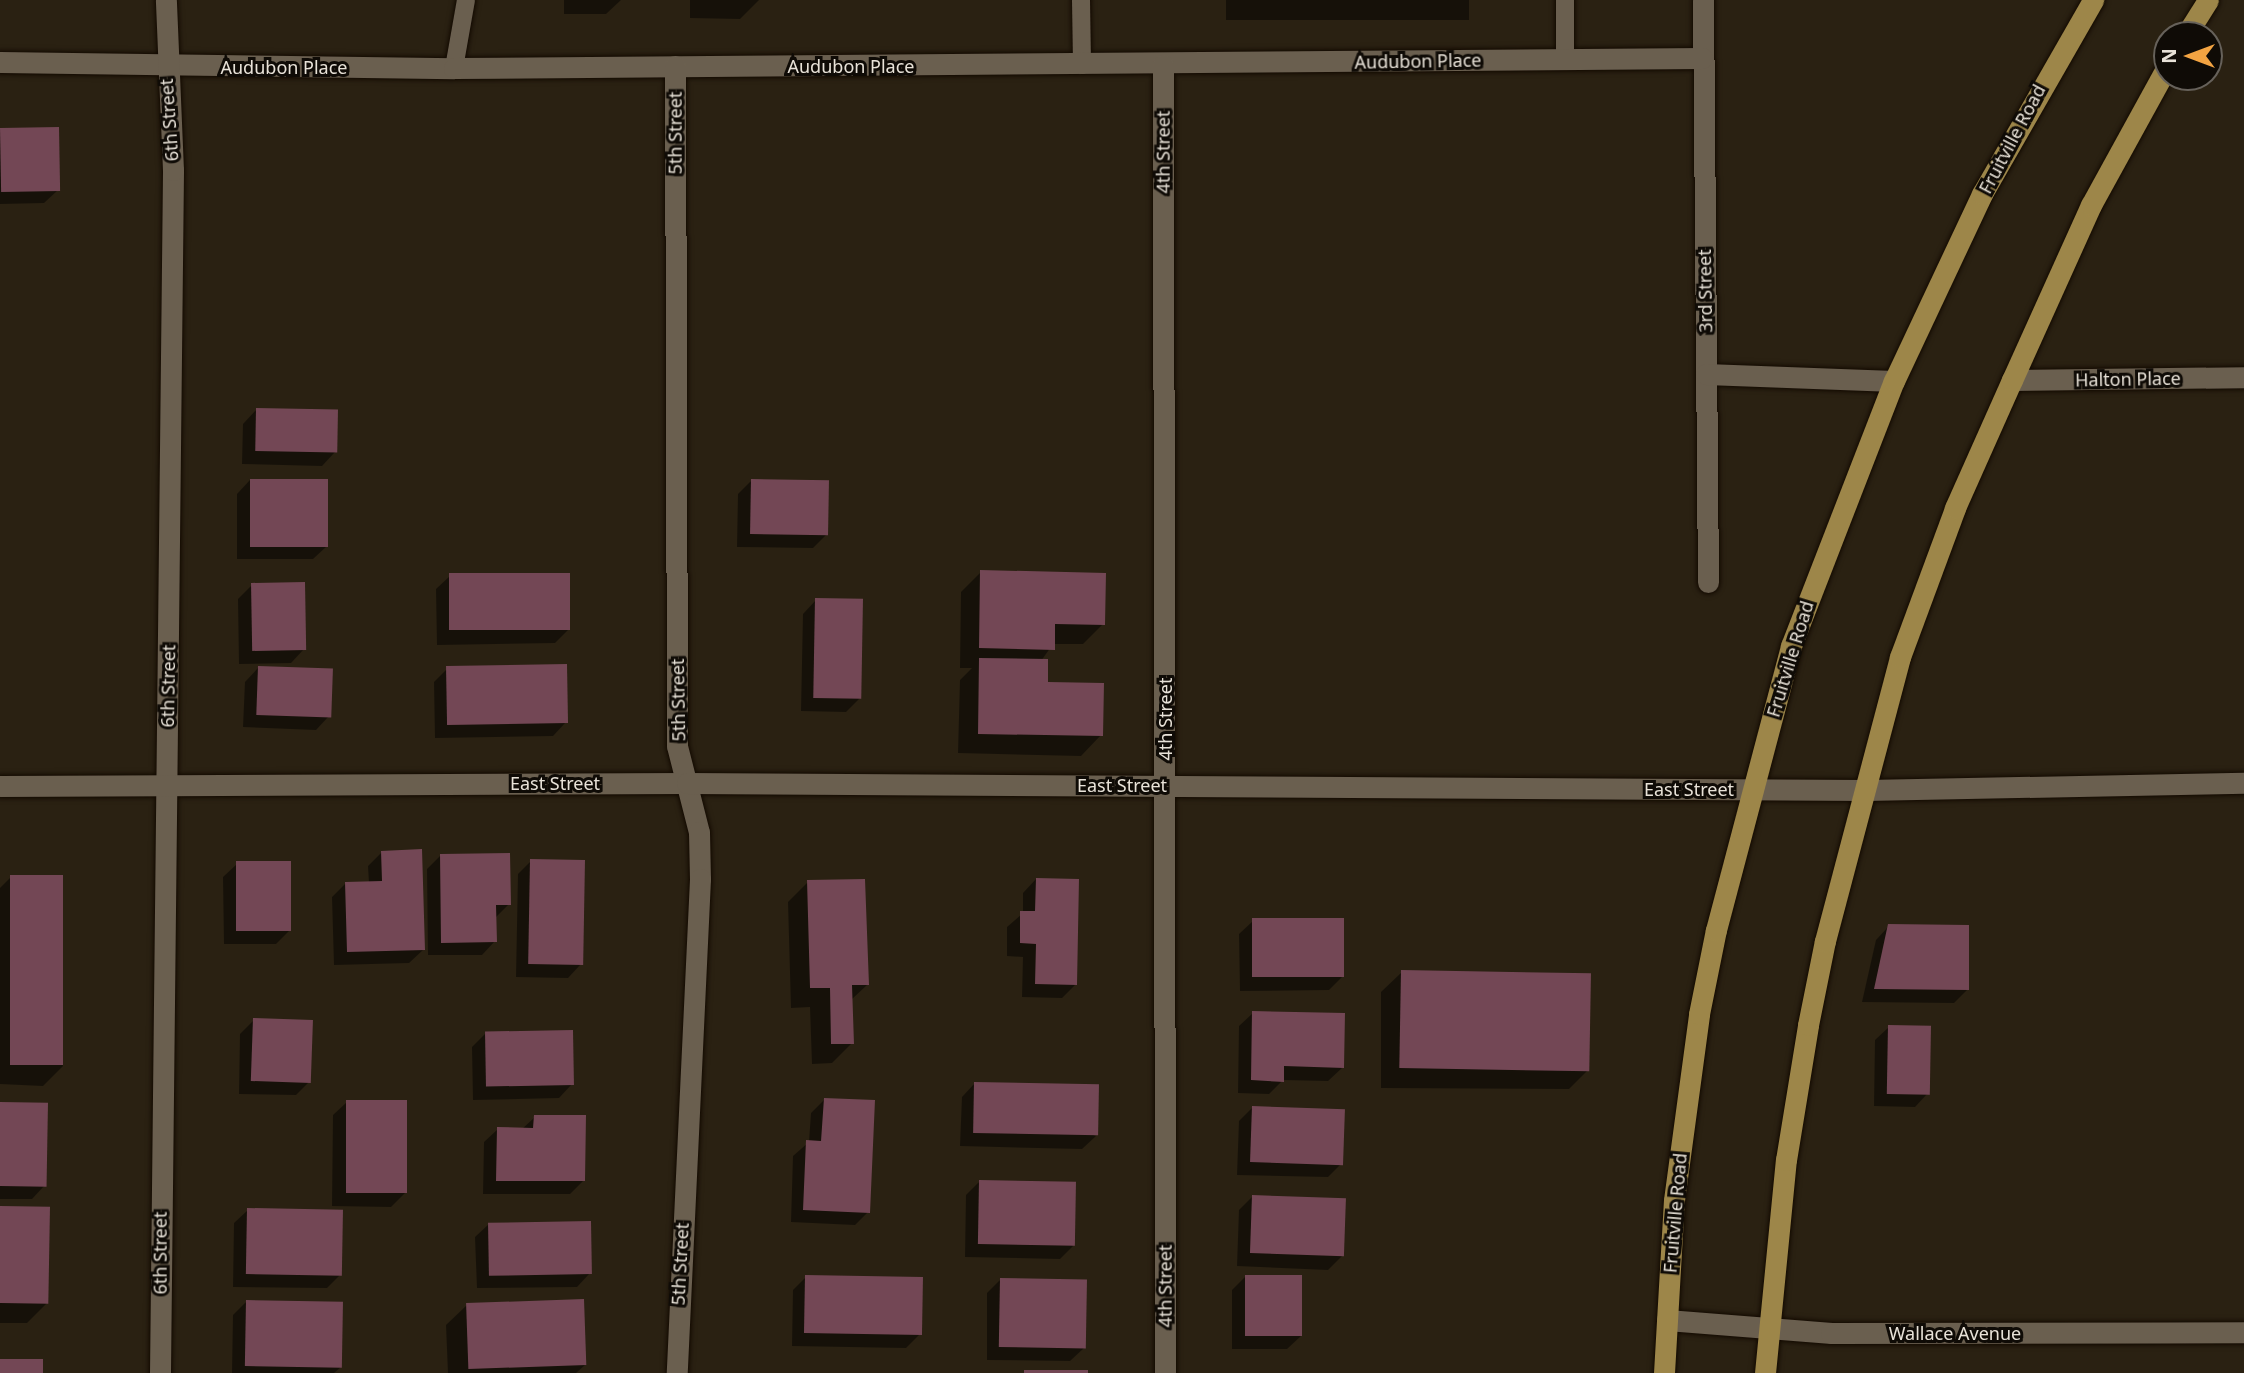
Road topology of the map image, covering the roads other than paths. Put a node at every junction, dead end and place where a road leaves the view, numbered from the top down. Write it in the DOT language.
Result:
graph roads {
  1 [pos="166,0"];
  2 [pos="466,0"];
  3 [pos="1081,0"];
  4 [pos="1565,0"];
  5 [pos="1703,0"];
  6 [pos="2093,0"];
  7 [pos="2208,0"];
  8 [pos="2195,21"];
  9 [pos="1702,58"];
  10 [pos="1565,60"];
  11 [pos="0,62"];
  12 [pos="1082,65"];
  13 [pos="1163,65"];
  14 [pos="165,66"];
  15 [pos="675,66"];
  16 [pos="454,68"];
  17 [pos="2154,91"];
  18 [pos="1706,374"];
  19 [pos="2244,377"];
  20 [pos="2012,380"];
  21 [pos="1894,381"];
  22 [pos="1708,582"];
  23 [pos="687,783"];
  24 [pos="2244,783"];
  25 [pos="0,786"];
  26 [pos="167,786"];
  27 [pos="1166,786"];
  28 [pos="1754,789"];
  29 [pos="1866,790"];
  30 [pos="1667,1320"];
  31 [pos="1767,1326"];
  32 [pos="2244,1332"];
  33 [pos="159,1373"];
  34 [pos="677,1373"];
  35 [pos="1165,1373"];
  36 [pos="1664,1373"];
  37 [pos="1765,1373"];
  1 -- 14 [label="street, 6th Street"];
  2 -- 16 [label="lane"];
  3 -- 12 [label="lane"];
  4 -- 10 [label="lane"];
  5 -- 9 [label="street, 3rd Street"];
  6 -- 21 [label="main road, Fruitville Road"];
  7 -- 8 [label="main road"];
  9 -- 10 [label="street, Audubon Place"];
  9 -- 18 [label="street, 3rd Street"];
  10 -- 13 [label="street, Audubon Place"];
  11 -- 14 [label="street, Audubon Place"];
  12 -- 13 [label="street, Audubon Place"];
  12 -- 15 [label="street, Audubon Place"];
  13 -- 27 [label="street, 4th Street"];
  14 -- 16 [label="street, Audubon Place"];
  14 -- 26 [label="street, 6th Street"];
  15 -- 16 [label="street, Audubon Place"];
  15 -- 23 [label="street, 5th Street"];
  17 -- 20 [label="main road"];
  18 -- 21 [label="street"];
  18 -- 22 [label="street, 3rd Street"];
  19 -- 20 [label="street, Halton Place"];
  20 -- 29 [label="main road"];
  21 -- 28 [label="main road, Fruitville Road"];
  23 -- 26 [label="street, East Street"];
  23 -- 27 [label="street, East Street"];
  23 -- 34 [label="street, 5th Street"];
  24 -- 29 [label="street, East Street"];
  25 -- 26 [label="street, East Street"];
  26 -- 33 [label="street, 6th Street"];
  27 -- 28 [label="street, East Street"];
  27 -- 35 [label="street, 4th Street"];
  28 -- 29 [label="street, East Street"];
  28 -- 30 [label="main road, Fruitville Road"];
  29 -- 31 [label="main road"];
  30 -- 31 [label="street, Wallace Avenue"];
  30 -- 36 [label="main road, Fruitville Road"];
  31 -- 32 [label="street, Wallace Avenue"];
  31 -- 37 [label="main road"];
}
